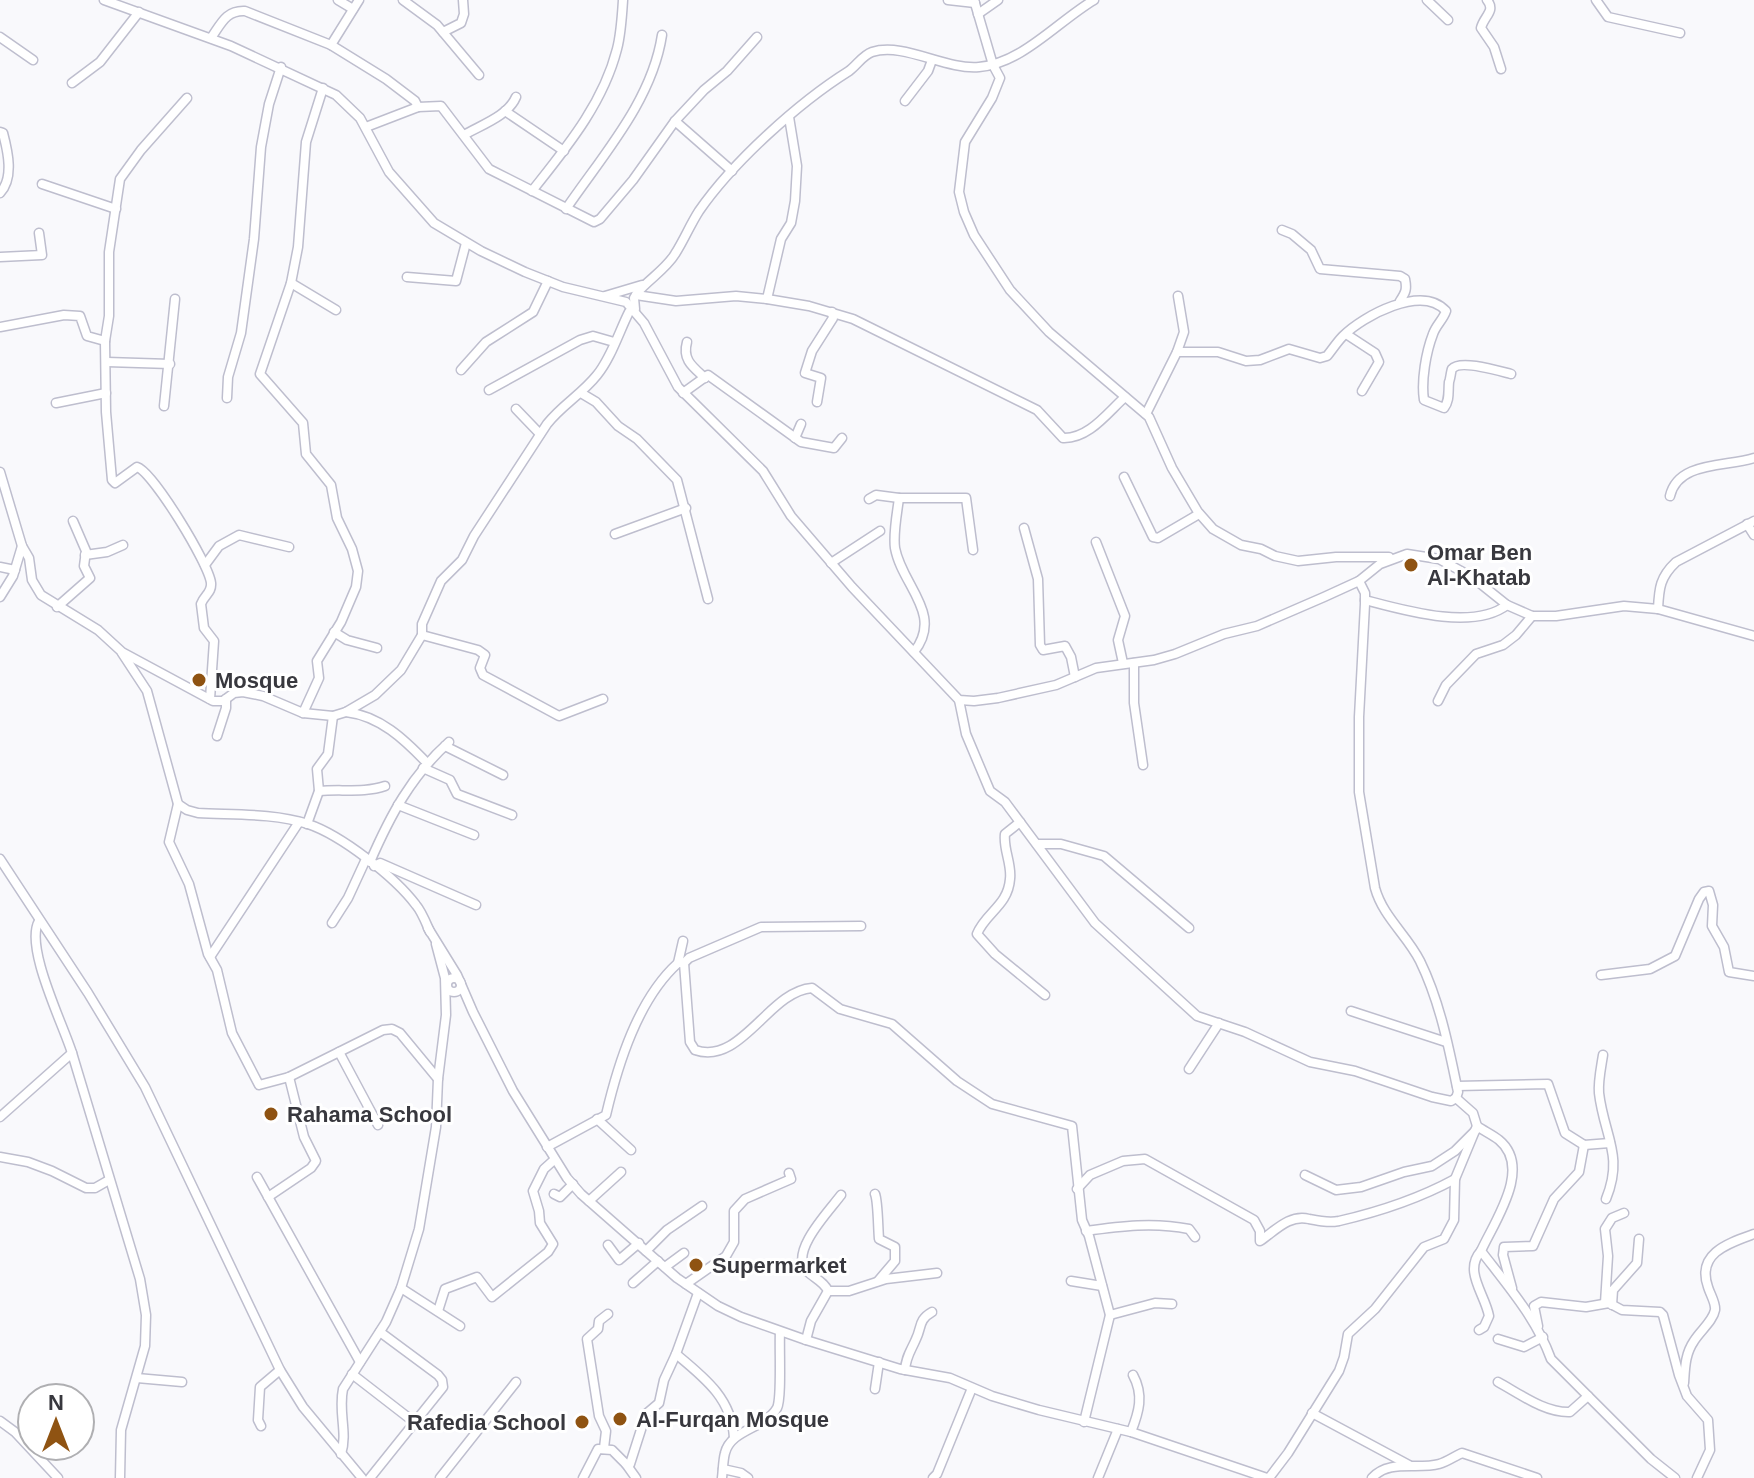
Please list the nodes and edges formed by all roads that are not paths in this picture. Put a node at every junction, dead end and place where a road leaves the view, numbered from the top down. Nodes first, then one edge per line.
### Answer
1 (104, 0) edge
2 (338, 0) edge
3 (359, 0) edge
4 (403, 0) edge
5 (463, 0) edge
6 (623, 0) edge
7 (948, 0) edge
8 (998, 0) edge
9 (1427, 0) edge
10 (1487, 0) edge
11 (1596, 0) edge
12 (1090, 1) edge
13 (974, 2) edge
14 (353, 9) junction
15 (139, 12) junction
16 (978, 14) junction
17 (1448, 20) dead end
18 (443, 32) junction
19 (1680, 33) dead end
20 (662, 35) dead end
21 (757, 37) dead end
22 (211, 38) junction
23 (1, 39) edge
24 (331, 45) junction
25 (33, 60) dead end
26 (932, 60) junction
27 (993, 65) junction
28 (281, 67) junction
29 (1501, 69) dead end
30 (479, 75) dead end
31 (72, 83) dead end
32 (323, 88) junction
33 (516, 97) dead end
34 (187, 98) dead end
35 (905, 101) dead end
36 (418, 107) junction
37 (505, 111) junction
38 (789, 117) junction
39 (675, 121) junction
40 (366, 127) junction
41 (0, 132) edge
42 (464, 135) junction
43 (564, 151) junction
44 (732, 171) junction
45 (42, 184) dead end
46 (532, 191) junction
47 (0, 193) edge
48 (116, 209) junction
49 (566, 209) junction
50 (1282, 230) dead end
51 (39, 233) dead end
52 (466, 243) junction
53 (0, 257) edge
54 (407, 277) dead end
55 (548, 281) junction
56 (291, 283) junction
57 (629, 296) junction
58 (1178, 296) dead end
59 (175, 299) dead end
60 (767, 299) junction
61 (1400, 301) junction
62 (635, 309) junction
63 (336, 310) dead end
64 (832, 312) junction
65 (0, 327) edge
66 (1346, 334) junction
67 (105, 341) junction
68 (614, 342) junction
69 (687, 342) dead end
70 (1177, 352) junction
71 (107, 362) junction
72 (170, 364) junction
73 (461, 370) dead end
74 (1511, 374) dead end
75 (705, 378) junction
76 (489, 390) dead end
77 (1362, 391) dead end
78 (106, 393) junction
79 (581, 393) junction
80 (683, 393) junction
81 (1125, 397) junction
82 (227, 398) dead end
83 (817, 402) dead end
84 (56, 403) dead end
85 (164, 406) dead end
86 (516, 409) dead end
87 (1146, 414) junction
88 (801, 424) dead end
89 (540, 434) junction
90 (795, 438) junction
91 (842, 438) dead end
92 (1754, 458) edge
93 (0, 472) edge
94 (1124, 477) dead end
95 (1670, 496) dead end
96 (899, 498) junction
97 (869, 499) dead end
98 (686, 508) junction
99 (1199, 514) junction
100 (73, 521) dead end
101 (1750, 523) edge
102 (1024, 528) dead end
103 (880, 531) dead end
104 (615, 534) dead end
105 (1754, 535) edge
106 (1096, 542) dead end
107 (123, 545) dead end
108 (22, 546) junction
109 (289, 547) dead end
110 (973, 550) dead end
111 (85, 555) junction
112 (1363, 557) junction
113 (1394, 558) junction
114 (831, 563) junction
115 (205, 565) junction
116 (0, 567) edge
117 (15, 570) junction
118 (1362, 579) junction
119 (0, 597) edge
120 (708, 599) dead end
121 (1365, 600) junction
122 (1507, 605) junction
123 (57, 607) junction
124 (1658, 609) junction
125 (1532, 616) junction
126 (334, 632) junction
127 (422, 635) junction
128 (1754, 636) edge
129 (377, 648) dead end
130 (122, 652) junction
131 (914, 652) junction
132 (1123, 663) junction
133 (1134, 663) junction
134 (1075, 677) junction
135 (210, 699) junction
136 (226, 699) junction
137 (603, 699) dead end
138 (959, 700) junction
139 (1438, 701) dead end
140 (346, 712) junction
141 (303, 713) junction
142 (333, 716) junction
143 (217, 736) dead end
144 (425, 765) junction
145 (1143, 765) dead end
146 (503, 775) dead end
147 (385, 786) dead end
148 (319, 791) junction
149 (178, 804) junction
150 (398, 805) junction
151 (512, 815) dead end
152 (1020, 822) junction
153 (303, 823) junction
154 (474, 835) dead end
155 (1037, 844) junction
156 (0, 859) edge
157 (370, 862) junction
158 (4, 873) edge
159 (476, 905) dead end
160 (39, 921) junction
161 (332, 923) dead end
162 (861, 926) dead end
163 (428, 928) junction
164 (1189, 928) dead end
165 (683, 941) dead end
166 (210, 957) junction
167 (681, 963) junction
168 (1601, 975) dead end
169 (1754, 976) edge
170 (460, 981) junction
171 (446, 984) junction
172 (454, 995) junction
173 (1045, 995) dead end
174 (466, 997) junction
175 (1351, 1011) dead end
176 (446, 1015) junction
177 (1219, 1023) junction
178 (1446, 1042) junction
179 (339, 1052) junction
180 (72, 1053) junction
181 (1603, 1055) dead end
182 (1189, 1069) dead end
183 (289, 1077) junction
184 (438, 1079) junction
185 (1457, 1086) junction
186 (1456, 1098) junction
187 (0, 1117) edge
188 (597, 1119) junction
189 (378, 1125) dead end
190 (1476, 1128) junction
191 (1610, 1143) junction
192 (1584, 1145) junction
193 (547, 1147) junction
194 (631, 1150) dead end
195 (0, 1157) edge
196 (554, 1160) junction
197 (621, 1172) dead end
198 (789, 1173) dead end
199 (1305, 1175) dead end
200 (257, 1177) dead end
201 (1455, 1179) junction
202 (109, 1180) junction
203 (573, 1184) junction
204 (1077, 1189) junction
205 (554, 1194) dead end
206 (875, 1194) dead end
207 (841, 1195) dead end
208 (268, 1197) junction
209 (1606, 1199) dead end
210 (589, 1201) junction
211 (702, 1206) dead end
212 (1624, 1213) dead end
213 (1086, 1231) junction
214 (1754, 1234) edge
215 (1195, 1237) dead end
216 (1639, 1239) dead end
217 (639, 1243) junction
218 (608, 1245) dead end
219 (646, 1251) junction
220 (1481, 1251) junction
221 (684, 1253) dead end
222 (661, 1264) junction
223 (937, 1273) dead end
224 (877, 1281) junction
225 (1071, 1281) dead end
226 (633, 1283) dead end
227 (686, 1284) junction
228 (1102, 1286) junction
229 (401, 1288) junction
230 (828, 1291) junction
231 (698, 1293) junction
232 (1514, 1294) junction
233 (1172, 1304) dead end
234 (1609, 1304) junction
235 (438, 1311) junction
236 (932, 1312) dead end
237 (608, 1314) dead end
238 (1110, 1315) junction
239 (460, 1326) dead end
240 (1479, 1330) dead end
241 (380, 1332) junction
242 (780, 1332) junction
243 (1541, 1334) junction
244 (1498, 1339) dead end
245 (806, 1340) junction
246 (676, 1354) junction
247 (360, 1362) junction
248 (879, 1362) junction
249 (280, 1370) junction
250 (905, 1370) junction
251 (352, 1374) junction
252 (1133, 1375) dead end
253 (137, 1378) junction
254 (182, 1382) dead end
255 (516, 1382) dead end
256 (1498, 1382) dead end
257 (972, 1388) junction
258 (1684, 1388) junction
259 (875, 1389) dead end
260 (1588, 1396) junction
261 (1312, 1413) junction
262 (414, 1422) junction
263 (1084, 1422) junction
264 (261, 1426) dead end
265 (1118, 1429) junction
266 (1131, 1432) junction
267 (734, 1438) junction
268 (604, 1448) junction
269 (341, 1454) junction
270 (46, 1462) edge
271 (626, 1464) junction
272 (1409, 1465) junction
273 (722, 1474) edge
274 (938, 1477) edge
275 (58, 1478) edge
276 (120, 1478) edge
277 (362, 1478) edge
278 (370, 1478) edge
279 (440, 1478) edge
280 (583, 1478) edge
281 (636, 1478) edge
282 (748, 1478) edge
283 (1098, 1478) edge
284 (1268, 1478) edge
285 (1372, 1478) edge
286 (1537, 1478) edge
287 (1674, 1478) edge
288 (1697, 1478) edge

1 - 15 street
2 - 14 street
3 - 14 street
4 - 18 street
5 - 18 street
6 - 43 street
7 - 13 street
8 - 16 street
9 - 17 street
10 - 29 street
11 - 19 street
12 - 27 street
13 - 16 street
14 - 24 street
15 - 22 street
15 - 31 street
16 - 27 street
18 - 30 street
20 - 49 street
21 - 39 street
22 - 24 street
22 - 28 street
23 - 25 street
24 - 36 street
26 - 27 street
26 - 35 street
26 - 38 street
27 - 81 street
28 - 32 street
28 - 82 street
32 - 40 street
32 - 56 street
33 - 37 street
34 - 48 street
36 - 40 street
36 - 42 street
37 - 42 street
37 - 43 street
38 - 44 street
38 - 60 street
39 - 44 street
39 - 49 street
40 - 52 street
41 - 47 street
42 - 46 street
43 - 46 street
44 - 57 street
45 - 48 street
46 - 49 street
48 - 67 street
50 - 61 street
51 - 53 street
52 - 54 street
52 - 55 street
55 - 57 street
55 - 73 street
56 - 63 street
56 - 126 street
57 - 60 street
57 - 62 street
58 - 70 street
59 - 72 street
60 - 64 street
61 - 66 street
61 - 74 street
62 - 68 street
62 - 80 street
64 - 81 street
64 - 83 street
65 - 67 street
66 - 70 street
66 - 77 street
67 - 71 street
68 - 76 street
68 - 79 street
69 - 75 street
70 - 87 street
71 - 72 street
71 - 78 street
72 - 85 street
75 - 80 street
75 - 90 street
78 - 84 street
78 - 115 street
79 - 89 street
79 - 98 street
80 - 114 street
81 - 87 street
86 - 89 street
87 - 99 street
88 - 90 street
89 - 127 street
90 - 91 street
92 - 95 street
93 - 108 street
94 - 99 street
96 - 97 street
96 - 110 street
96 - 131 street
98 - 104 street
98 - 120 street
99 - 112 street
100 - 111 street
101 - 105 street
101 - 124 street
102 - 134 street
103 - 114 street
106 - 132 street
107 - 111 street
108 - 117 street
108 - 123 street
109 - 115 street
111 - 123 street
112 - 113 street
112 - 118 street
113 - 118 street
113 - 122 street
114 - 131 street
115 - 135 street
116 - 117 street
117 - 119 street
118 - 121 street
118 - 133 street
121 - 122 street
121 - 178 street
122 - 125 street
123 - 130 street
124 - 125 street
124 - 128 street
125 - 139 street
126 - 129 street
126 - 141 street
127 - 137 street
127 - 140 street
130 - 135 street
130 - 149 street
131 - 138 street
132 - 133 street
132 - 134 street
133 - 145 street
134 - 138 street
135 - 136 street
136 - 141 street
136 - 143 street
138 - 152 street
140 - 142 street
140 - 144 street
141 - 142 street
142 - 148 street
144 - 146 street
144 - 150 street
144 - 151 street
147 - 148 street
148 - 153 street
149 - 153 street
149 - 166 street
150 - 154 street
150 - 157 street
152 - 155 street
152 - 173 street
153 - 157 street
153 - 166 street
155 - 164 street
155 - 177 street
156 - 158 street
157 - 159 street
157 - 161 street
157 - 163 street
158 - 160 street
160 - 180 street
160 - 249 street
162 - 167 street
163 - 170 street
163 - 171 street
165 - 167 street
166 - 183 street
167 - 188 street
167 - 204 street
168 - 169 street
170 - 171 street
170 - 172 street
170 - 174 street
171 - 172 street
171 - 176 street
172 - 174 street
172 - 176 street
174 - 193 street
175 - 178 street
176 - 184 street
177 - 182 street
177 - 186 street
178 - 185 street
179 - 183 street
179 - 184 street
179 - 189 street
180 - 187 street
180 - 202 street
181 - 191 street
183 - 208 street
184 - 229 street
185 - 186 street
185 - 192 street
186 - 190 street
188 - 193 street
188 - 194 street
190 - 199 street
190 - 201 street
190 - 220 street
191 - 192 street
191 - 209 street
192 - 232 street
193 - 196 street
195 - 202 street
196 - 203 street
196 - 235 street
197 - 210 street
198 - 227 street
200 - 208 street
201 - 204 street
201 - 261 street
202 - 253 street
203 - 205 street
203 - 210 street
204 - 213 street
206 - 224 street
207 - 230 street
208 - 247 street
210 - 217 street
211 - 219 street
212 - 234 street
213 - 215 street
213 - 228 street
214 - 258 street
216 - 234 street
217 - 218 street
217 - 219 street
219 - 222 street
220 - 232 street
220 - 240 street
221 - 222 street
222 - 226 street
222 - 227 street
223 - 224 street
224 - 230 street
225 - 228 street
227 - 231 street
228 - 238 street
229 - 235 street
229 - 241 street
230 - 245 street
231 - 242 street
231 - 246 street
232 - 243 street
233 - 238 street
234 - 243 street
234 - 258 street
235 - 239 street
236 - 250 street
237 - 268 street
238 - 263 street
241 - 247 street
241 - 262 street
242 - 245 street
242 - 267 street
243 - 244 street
243 - 260 street
245 - 248 street
246 - 267 street
246 - 271 street
247 - 251 street
248 - 250 street
248 - 259 street
249 - 264 street
249 - 269 street
250 - 257 street
251 - 262 street
251 - 269 street
252 - 266 street
253 - 254 street
253 - 276 street
255 - 279 street
256 - 260 street
257 - 263 street
257 - 274 street
258 - 288 street
260 - 287 street
261 - 272 street
261 - 284 street
262 - 278 street
263 - 265 street
265 - 266 street
265 - 283 street
266 - 284 street
267 - 273 street
268 - 271 street
268 - 280 street
269 - 277 street
270 - 275 street
271 - 281 street
272 - 285 street
272 - 286 street
273 - 282 street

